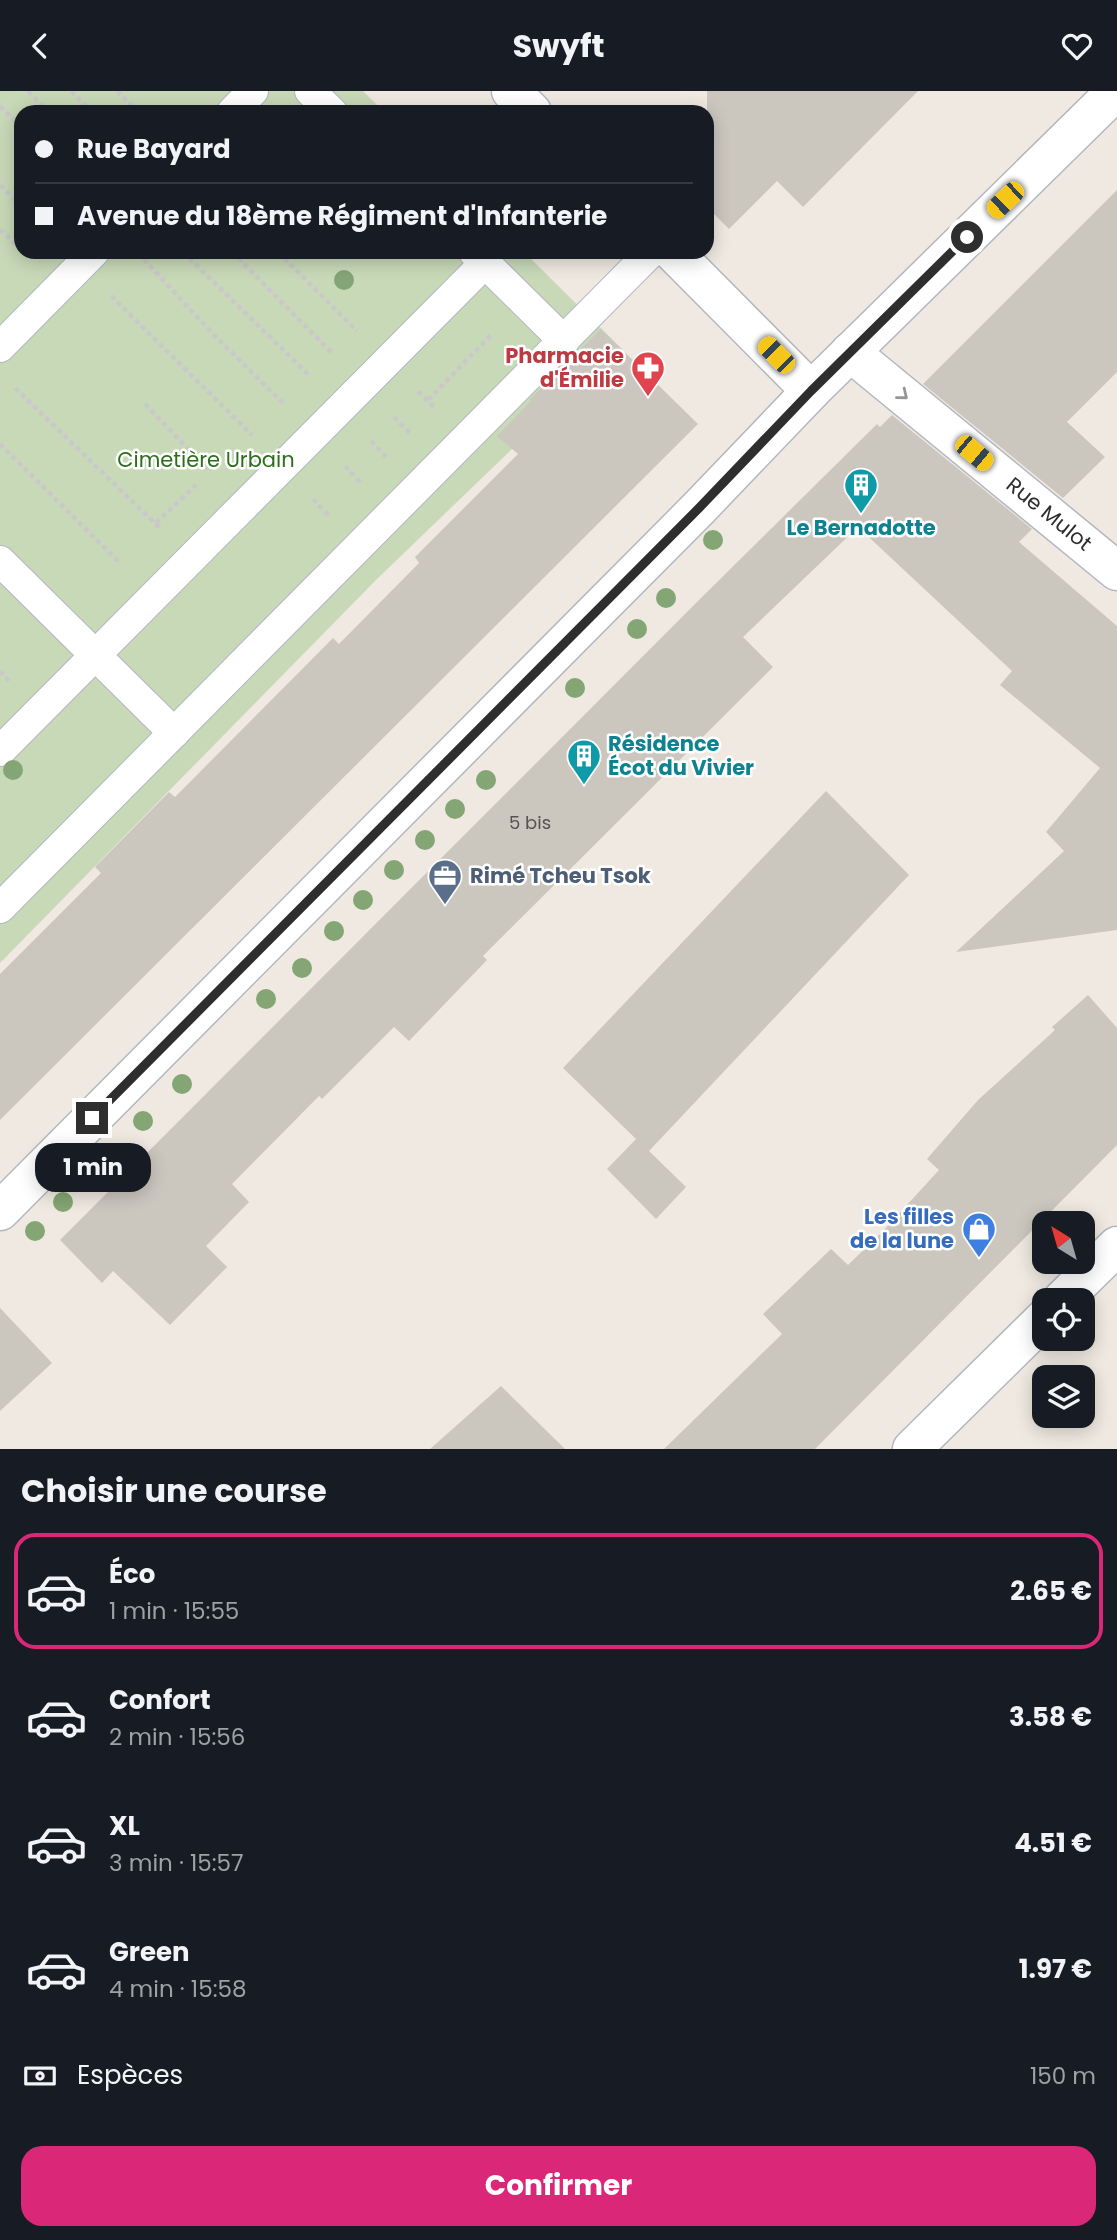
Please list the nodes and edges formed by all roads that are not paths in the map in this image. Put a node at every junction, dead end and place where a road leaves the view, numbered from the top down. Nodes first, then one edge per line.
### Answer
1 (253, 91) edge
2 (310, 91) edge
3 (511, 91) edge
4 (1116, 91) edge
5 (239, 105) edge
6 (325, 105) edge
7 (525, 105) edge
8 (87, 259) edge
9 (477, 259) edge
10 (481, 259) edge
11 (645, 259) edge
12 (680, 259) edge
13 (564, 341) junction
14 (0, 347) edge
15 (850, 352) junction
16 (811, 391) junction
17 (0, 561) edge
18 (1117, 571) edge
19 (95, 655) junction
20 (174, 733) junction
21 (0, 751) edge
22 (0, 908) edge
23 (0, 1211) edge
24 (1117, 1246) edge
25 (1074, 1288) edge
26 (1032, 1331) edge
27 (912, 1449) edge

1 - 5 lane
2 - 6 lane
3 - 7 street
4 - 15 street
8 - 14 lane
9 - 19 lane
10 - 13 lane
11 - 13 lane
12 - 16 street
13 - 20 lane
15 - 16 street
15 -> 18 street, Rue Mulot
16 - 23 street
17 - 19 lane
19 - 20 lane
19 - 21 lane
20 - 22 lane
24 - 25 street
26 - 27 street

